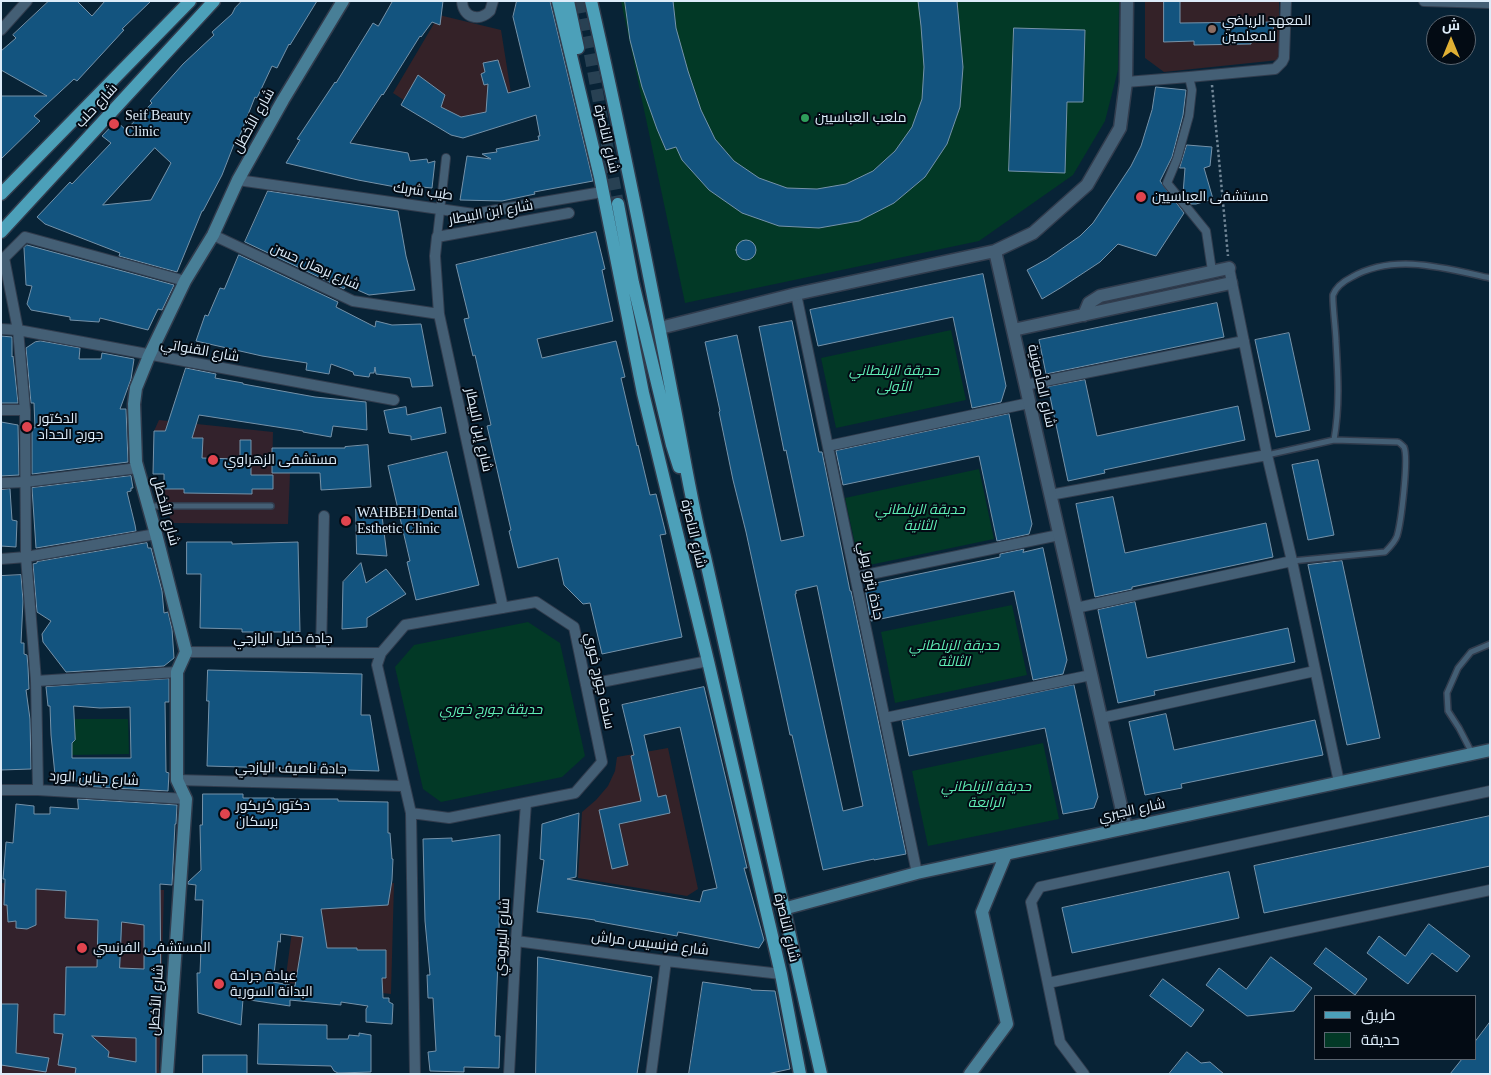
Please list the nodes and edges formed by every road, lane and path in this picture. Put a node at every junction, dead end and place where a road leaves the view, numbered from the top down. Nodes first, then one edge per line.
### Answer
1 (27, 1) edge
2 (190, 1) edge
3 (214, 1) edge
4 (343, 1) edge
5 (462, 1) edge
6 (493, 1) edge
7 (558, 1) edge
8 (568, 1) edge
9 (591, 1) edge
10 (1126, 1) edge
11 (1286, 1) edge
12 (1424, 1) edge
13 (1468, 2) edge
14 (1490, 3) edge
15 (1, 30) edge
16 (1211, 75) junction
17 (1189, 77) junction
18 (1126, 82) junction
19 (446, 158) dead end
20 (600, 176) junction
21 (238, 180) junction
22 (602, 192) junction
23 (1, 194) edge
24 (618, 204) tunnel mouth
25 (440, 209) junction
26 (569, 213) dead end
27 (1, 232) edge
28 (213, 235) junction
29 (437, 237) junction
30 (994, 251) junction
31 (435, 256) joint
32 (1229, 268) junction
33 (1212, 271) junction
34 (1490, 278) edge
35 (185, 281) junction
36 (1231, 283) junction
37 (796, 294) junction
38 (439, 314) junction
39 (1084, 315) junction
40 (660, 328) dead end
41 (1, 329) edge
42 (18, 330) junction
43 (1013, 330) junction
44 (1244, 342) junction
45 (149, 356) junction
46 (1025, 386) junction
47 (394, 400) dead end
48 (1029, 403) junction
49 (1, 410) edge
50 (26, 410) junction
51 (1334, 440) junction
52 (828, 446) junction
53 (1267, 455) junction
54 (138, 468) junction
55 (25, 482) junction
56 (1, 483) edge
57 (1050, 495) junction
58 (148, 506) junction
59 (272, 506) dead end
60 (324, 516) dead end
61 (694, 517) junction
62 (156, 534) junction
63 (1059, 535) junction
64 (26, 557) junction
65 (1, 559) edge
66 (1292, 561) junction
67 (856, 578) junction
68 (503, 608) junction
69 (1076, 608) junction
70 (1490, 644) edge
71 (186, 652) junction
72 (321, 652) junction
73 (381, 653) junction
74 (708, 661) junction
75 (1315, 671) junction
76 (177, 672) junction
77 (1091, 675) junction
78 (36, 681) junction
79 (586, 685) junction
80 (885, 718) junction
81 (1101, 718) junction
82 (1490, 750) edge
83 (1472, 754) junction
84 (177, 780) junction
85 (1339, 782) junction
86 (404, 786) junction
87 (1, 790) edge
88 (38, 790) junction
89 (1490, 791) edge
90 (186, 798) junction
91 (526, 803) junction
92 (410, 813) junction
93 (1126, 828) junction
94 (1006, 854) junction
95 (917, 873) junction
96 (1490, 890) edge
97 (783, 909) junction
98 (516, 941) junction
99 (666, 961) junction
100 (781, 974) junction
101 (1048, 983) junction
102 (167, 1074) edge
103 (415, 1074) edge
104 (509, 1074) edge
105 (651, 1074) edge
106 (800, 1074) edge
107 (821, 1074) edge
108 (970, 1074) edge
109 (1084, 1074) edge

1 - 15 street
2 - 23 main road, شارع حلب
3 - 27 main road, شارع حلب
4 - 21 main road, شارع الأخطل
5 - 6 street
7 - 20 main road, شارع الناصرة
8 - 20 main road
9 - 61 main road, شارع الناصرة
10 - 18 street
11 - 16 street
12 - 13 street
13 - 14 street
16 - 17 street
16 - 32 path
17 - 18 street
17 - 33 street
18 - 30 street
19 - 25 street
20 - 22 main road, شارع الناصرة
21 - 25 street, طيب شربك
21 - 28 main road, شارع الأخطل
22 - 25 street, طيب شربك
22 - 74 main road, شارع الناصرة
24 - 61 main road
25 - 29 street
26 - 29 street, شارع ابن البيطار
28 - 35 main road, شارع الأخطل
28 - 38 street, شارع برهان حسن
29 - 31 street, شارع ابن البيطار
30 - 37 street
30 - 43 street, شارع المأمونية
31 - 38 street, شارع إبن البيطار
32 - 33 street
32 - 36 street
33 - 39 street
34 - 51 lane
35 - 42 street
35 - 45 main road, شارع الأخطل
36 - 39 street
36 - 44 street
37 - 40 street
37 - 52 street, جادة بترو بولي
38 - 68 street, شارع إبن البيطار
39 - 43 street
41 - 42 street, شارع القنواتي
42 - 45 street, شارع القنواتي
42 - 50 street
43 - 46 street, شارع المأمونية
44 - 46 street
44 - 53 street
45 - 47 street, شارع القنواتي
45 - 54 main road, شارع الأخطل
46 - 48 street, شارع المأمونية
48 - 52 street
48 - 57 street, شارع المأمونية
49 - 50 street
50 - 55 street
51 - 53 lane
51 - 66 lane
52 - 67 street, جادة بترو بولي
53 - 57 street
53 - 66 street
54 - 55 street
54 - 58 main road, شارع الأخطل
55 - 56 street
55 - 64 street
57 - 63 street, شارع المأمونية
58 - 59 lane
58 - 62 main road, شارع الأخطل
60 - 72 street
61 - 97 main road, شارع الناصرة
62 - 64 street
62 - 71 main road, شارع الأخطل
63 - 67 street
63 - 69 street, شارع المأمونية
64 - 65 street
64 - 78 street
66 - 69 street
66 - 75 street
67 - 80 street, جادة بترو بولي
68 - 73 street, ساحة جورج خوري
68 - 79 street, ساحة جورج خوري
69 - 77 street, شارع المأمونية
70 - 83 lane
71 - 72 street, جادة خليل اليازجي
71 - 76 main road
72 - 73 street, جادة خليل اليازجي
73 - 86 street
74 - 79 street
74 - 100 main road, شارع الناصرة
75 - 81 street
75 - 85 street
76 - 78 street
76 - 84 main road
77 - 80 street
77 - 81 street, شارع المأمونية
78 - 88 street
79 - 91 street, ساحة جورج خوري
80 - 95 street, جادة بترو بولي
81 - 93 street, شارع المأمونية
82 - 83 main road, شارع الجبري
83 - 85 main road, شارع الجبري
84 - 86 street, جادة ناصيف اليازجي
84 - 90 main road
85 - 93 main road, شارع الجبري
86 - 92 street
87 - 88 street, شارع جناين الورد
88 - 90 street, شارع جناين الورد
89 - 101 street
90 - 102 main road, شارع الأخطل
91 - 92 street, ساحة جورج خوري
91 - 98 street, شارع البيرودي
92 - 103 street
93 - 94 main road, شارع الجبري
94 - 95 main road, شارع الجبري
94 - 108 main road
95 - 97 main road, شارع الجبري
96 - 101 street
97 - 107 main road, شارع الناصرة
98 - 99 street, شارع فرنسيس مراش
98 - 104 street, شارع البيرودي
99 - 100 street, شارع فرنسيس مراش
99 - 105 street
100 - 106 main road, شارع الناصرة
101 - 109 street

